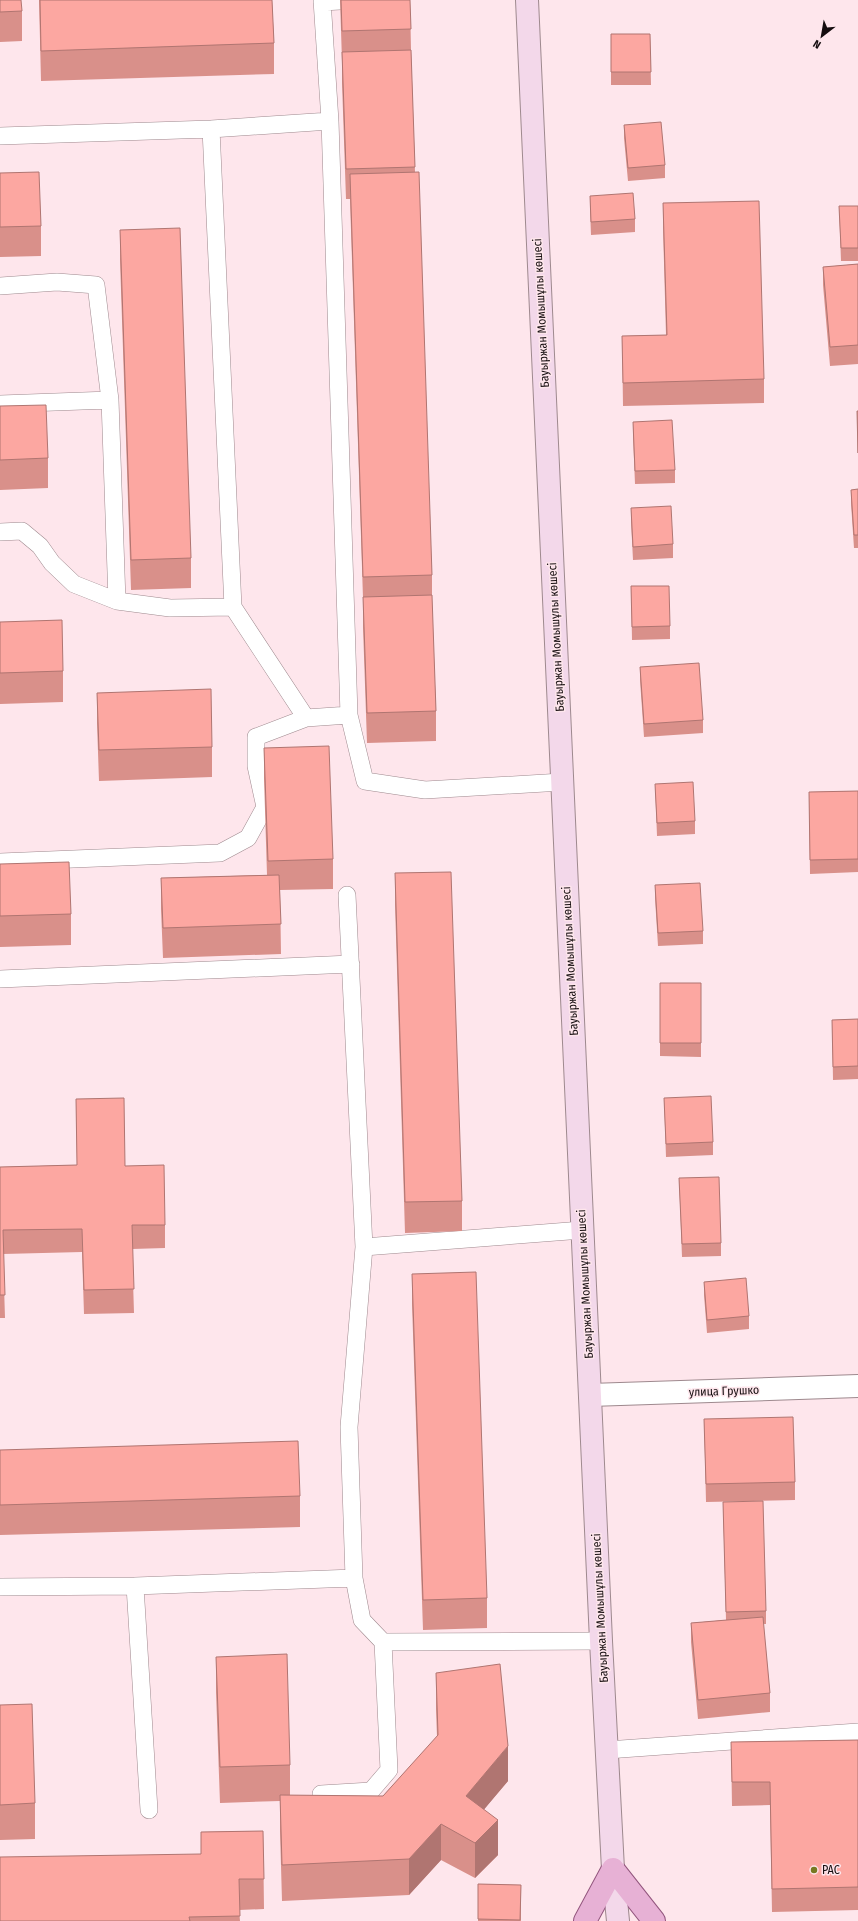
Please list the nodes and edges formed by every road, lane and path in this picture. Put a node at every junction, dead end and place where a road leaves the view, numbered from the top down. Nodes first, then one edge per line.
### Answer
1 (358, 0) edge
2 (527, 0) edge
3 (322, 1) edge
4 (330, 121) junction
5 (211, 129) junction
6 (0, 136) edge
7 (0, 286) edge
8 (110, 400) junction
9 (0, 404) edge
10 (0, 532) edge
11 (117, 601) junction
12 (233, 607) junction
13 (349, 715) junction
14 (306, 718) junction
15 (562, 782) junction
16 (0, 862) edge
17 (347, 896) dead end
18 (351, 964) junction
19 (0, 979) edge
20 (582, 1230) junction
21 (364, 1247) junction
22 (858, 1386) edge
23 (590, 1395) junction
24 (354, 1578) junction
25 (136, 1586) junction
26 (0, 1587) edge
27 (601, 1641) junction
28 (384, 1642) junction
29 (858, 1732) edge
30 (606, 1750) junction
31 (321, 1794) edge
32 (149, 1810) dead end
33 (613, 1870) junction
34 (585, 1921) edge
35 (618, 1921) edge
36 (654, 1921) edge

1 - 3 lane
2 - 15 street, Бауыржан Момышұлы көшесі
3 - 4 lane
4 - 5 lane
4 - 13 lane
5 - 6 lane
5 - 12 lane
7 - 8 lane
8 - 9 lane
8 - 11 lane
10 - 11 lane
11 - 12 lane
12 - 14 lane
13 - 14 lane
13 - 15 lane
14 - 16 lane
15 - 20 street, Бауыржан Момышұлы көшесі
17 - 18 lane
18 - 19 lane
18 - 21 lane
20 - 21 lane
20 - 23 street, Бауыржан Момышұлы көшесі
21 - 24 lane
22 - 23 street, улица Грушко
23 - 27 street, Бауыржан Момышұлы көшесі
24 - 25 lane
24 - 28 lane
25 - 26 lane
25 - 32 lane
27 - 28 lane
27 - 30 street, Бауыржан Момышұлы көшесі
28 - 31 lane
29 - 30 lane
30 - 33 street, Бауыржан Момышұлы көшесі
33 - 34 main road
33 - 35 street, Бауыржан Момышұлы көшесі
33 - 36 main road

